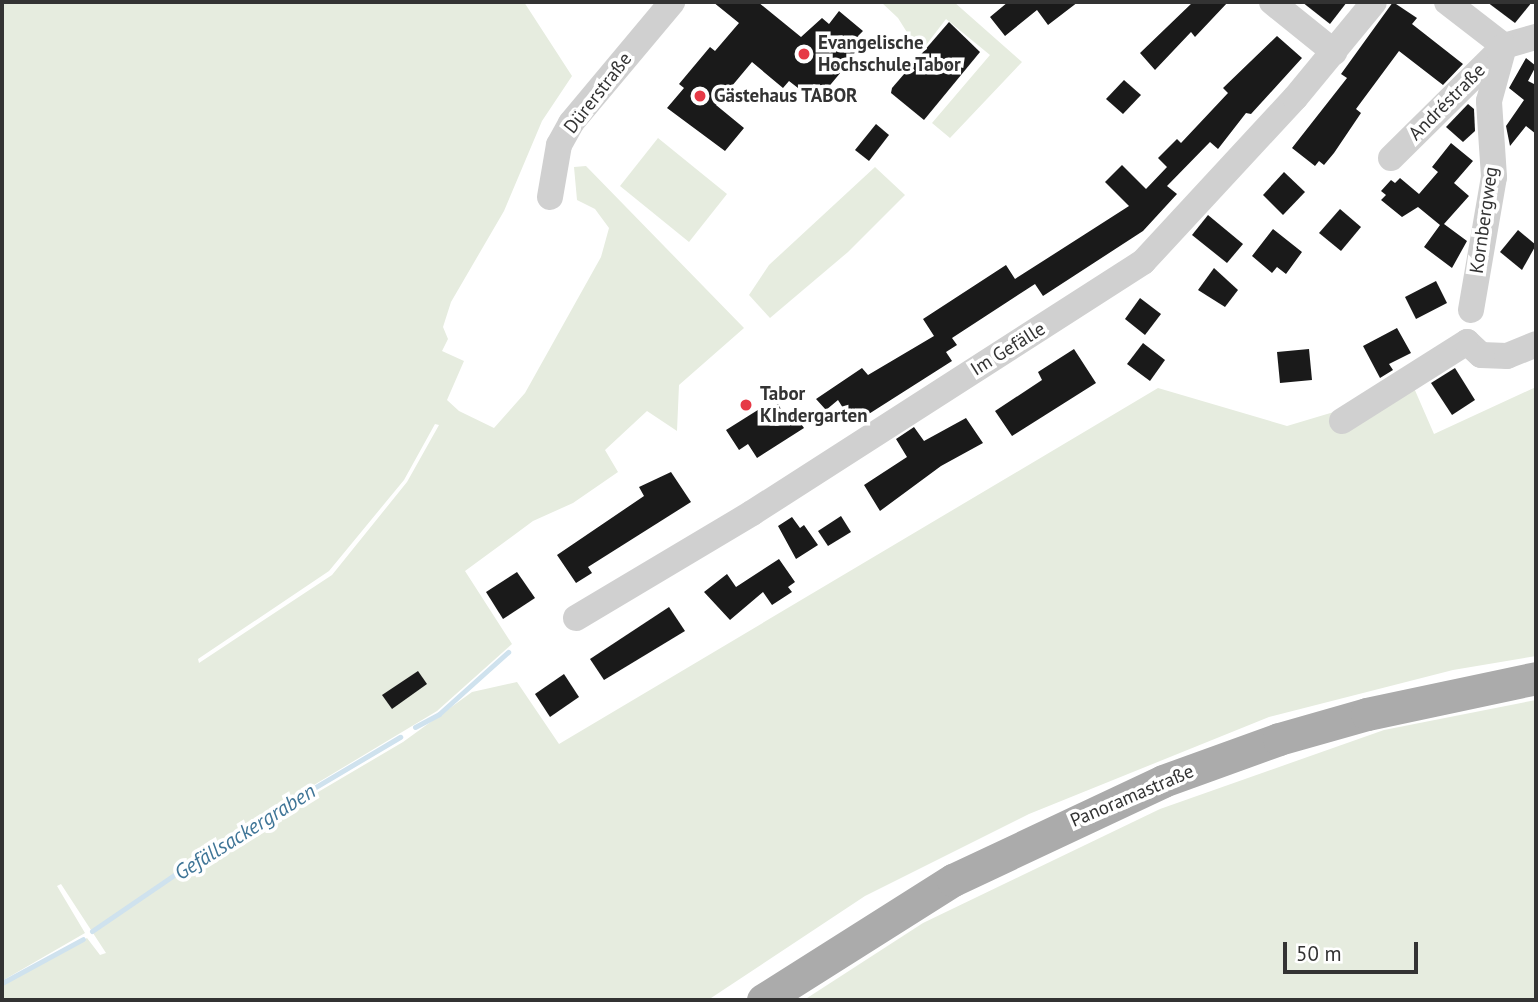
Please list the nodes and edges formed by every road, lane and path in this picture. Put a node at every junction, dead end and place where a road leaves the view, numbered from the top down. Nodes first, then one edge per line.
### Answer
1 (672, 2) edge
2 (1272, 2) edge
3 (1374, 2) edge
4 (1447, 2) edge
5 (1536, 37) edge
6 (1504, 46) junction
7 (1334, 52) junction
8 (1391, 158) dead end
9 (550, 197) dead end
10 (1471, 310) dead end
11 (1536, 344) edge
12 (1342, 421) dead end
13 (576, 618) dead end
14 (1536, 678) edge
15 (763, 1000) edge

1 - 9 street, Dürerstraße
2 - 7 street
3 - 7 street, Im Gefälle
4 - 6 street, Andréstraße
5 - 6 street, Andréstraße
6 - 8 street, Andréstraße
6 - 10 street, Kornbergweg
7 - 13 street, Im Gefälle
11 - 12 street
14 - 15 main road, Panoramastraße

